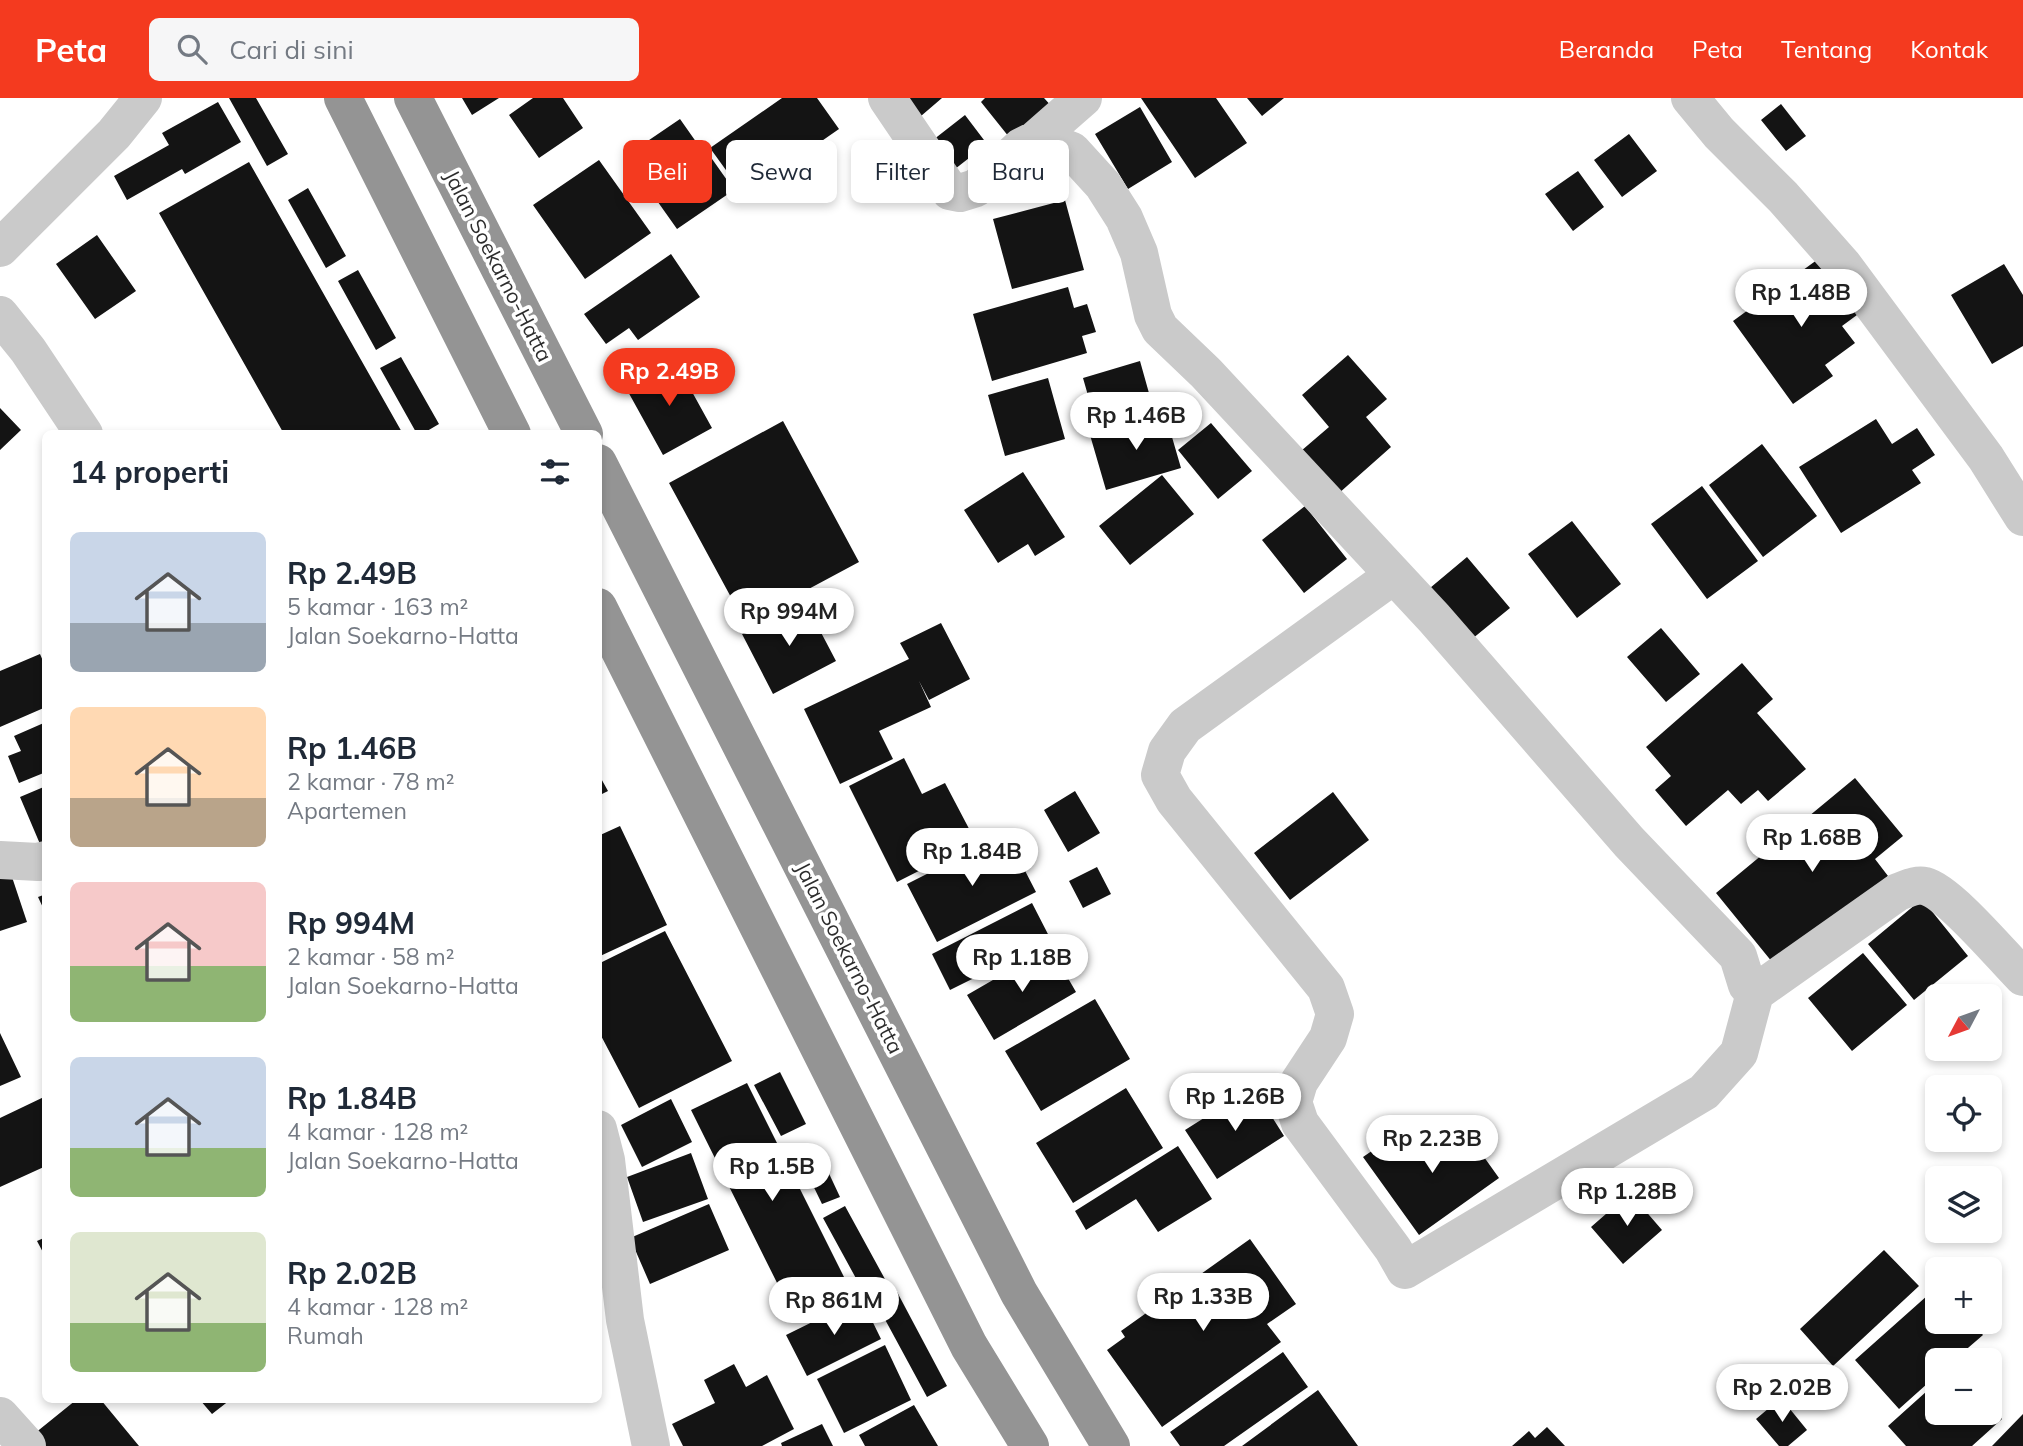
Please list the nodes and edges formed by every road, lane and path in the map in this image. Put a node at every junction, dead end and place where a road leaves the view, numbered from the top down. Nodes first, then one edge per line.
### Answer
1 (143, 98) edge
2 (343, 98) edge
3 (413, 98) edge
4 (887, 98) edge
5 (1083, 98) edge
6 (1690, 98) edge
7 (1035, 140) edge
8 (1069, 150) edge
9 (968, 190) edge
10 (0, 248) edge
11 (0, 315) edge
12 (81, 430) edge
13 (510, 430) edge
14 (582, 430) edge
15 (602, 471) edge
16 (2023, 517) edge
17 (1394, 575) junction
18 (602, 615) edge
19 (0, 860) edge
20 (42, 861) edge
21 (2023, 977) edge
22 (1755, 993) junction
23 (602, 1144) edge
24 (0, 1416) edge
25 (27, 1446) edge
26 (651, 1446) edge
27 (1030, 1446) edge
28 (1111, 1446) edge

1 - 10 street
2 - 13 highway
3 - 14 highway, Jalan Soekarno-Hatta
4 - 9 street
5 - 7 street
6 - 16 street
8 - 17 street
11 - 12 street
15 - 28 highway, Jalan Soekarno-Hatta
17 - 22 street
17 - 22 street
18 - 27 highway
19 - 20 street
21 - 22 street
23 - 26 street
24 - 25 street

